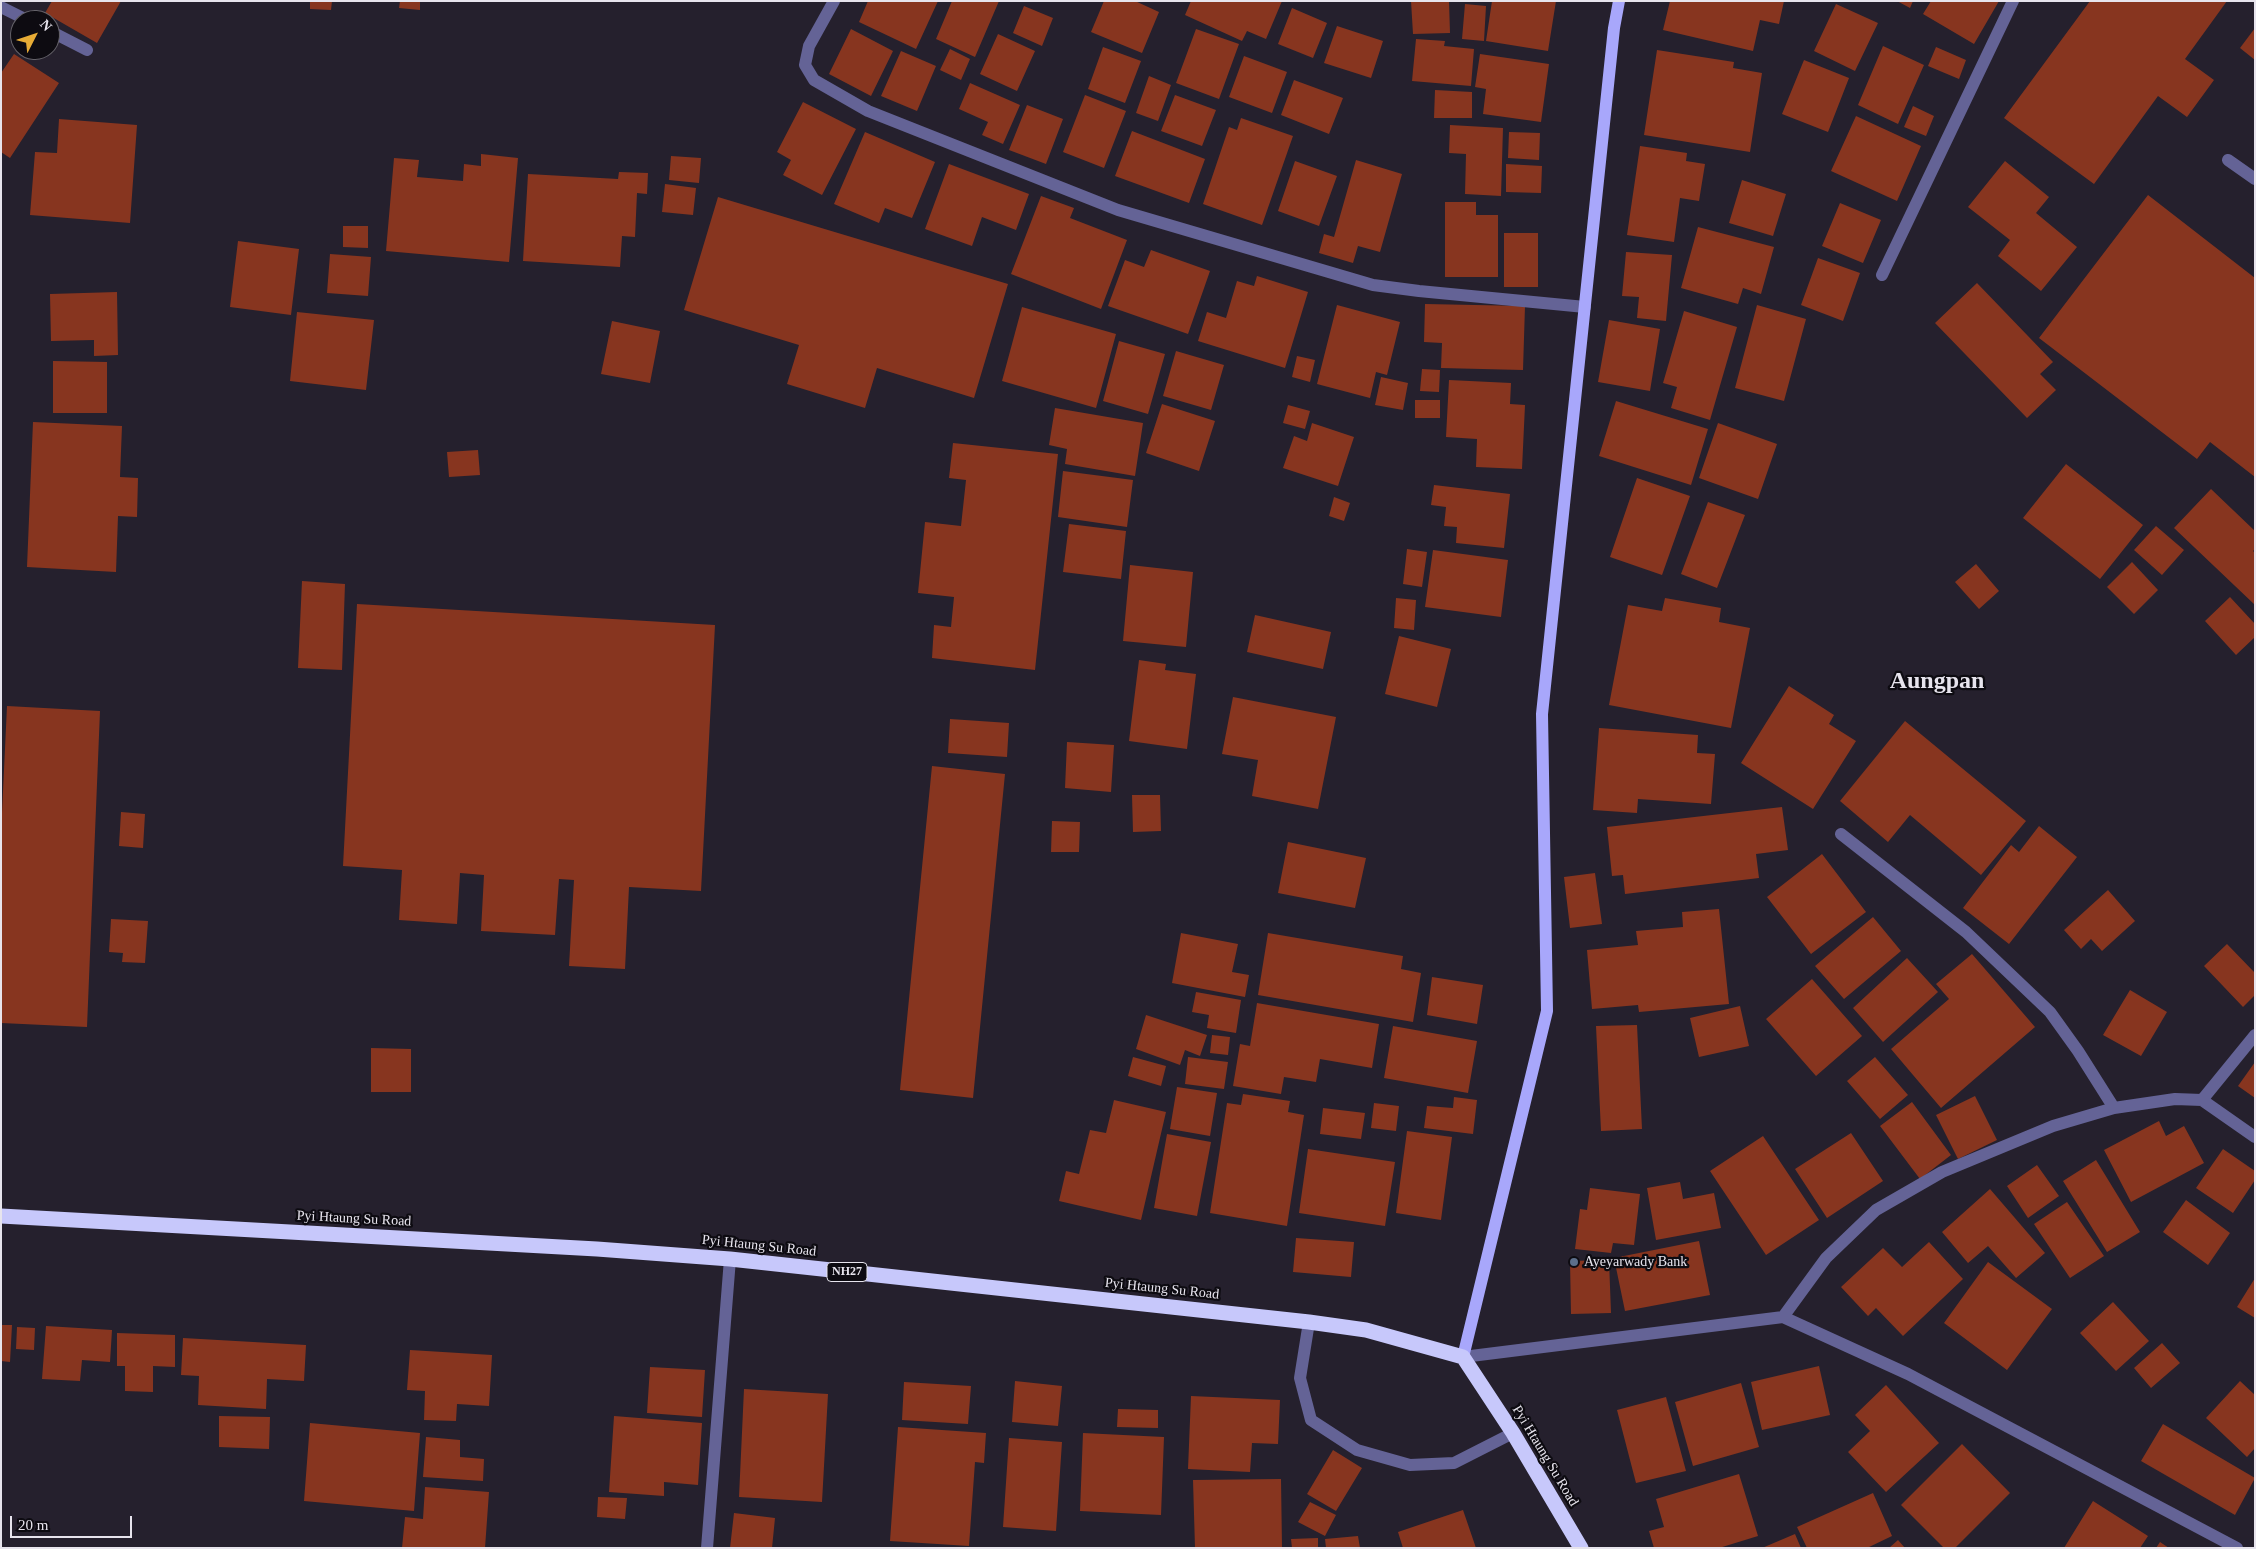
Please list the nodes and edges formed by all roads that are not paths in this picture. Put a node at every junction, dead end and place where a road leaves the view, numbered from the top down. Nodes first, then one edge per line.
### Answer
1 (834, 1) edge
2 (1619, 1) edge
3 (2014, 1) edge
4 (60, 36) edge
5 (87, 50) dead end
6 (2228, 160) dead end
7 (2255, 179) edge
8 (1882, 274) dead end
9 (1585, 307) junction
10 (1841, 834) dead end
11 (2255, 1035) edge
12 (2202, 1100) junction
13 (2114, 1108) junction
14 (2255, 1138) edge
15 (1, 1216) edge
16 (730, 1259) junction
17 (1783, 1317) junction
18 (1309, 1322) junction
19 (1464, 1357) junction
20 (1513, 1433) junction
21 (707, 1548) edge
22 (1581, 1548) edge
23 (2237, 1548) edge

1 - 9 street
2 - 9 main road
3 - 8 street
4 - 5 street
6 - 7 street
9 - 19 main road
10 - 13 street
11 - 12 street
12 - 13 street
12 - 14 street
13 - 17 street
15 - 16 highway, Pyi Htaung Su Road / NH27
16 - 18 highway, Pyi Htaung Su Road / NH27
16 - 21 street
17 - 19 street
17 - 23 street
18 - 19 highway, Pyi Htaung Su Road / NH27
18 - 20 street
19 - 20 highway, Pyi Htaung Su Road
20 - 22 highway, Pyi Htaung Su Road

